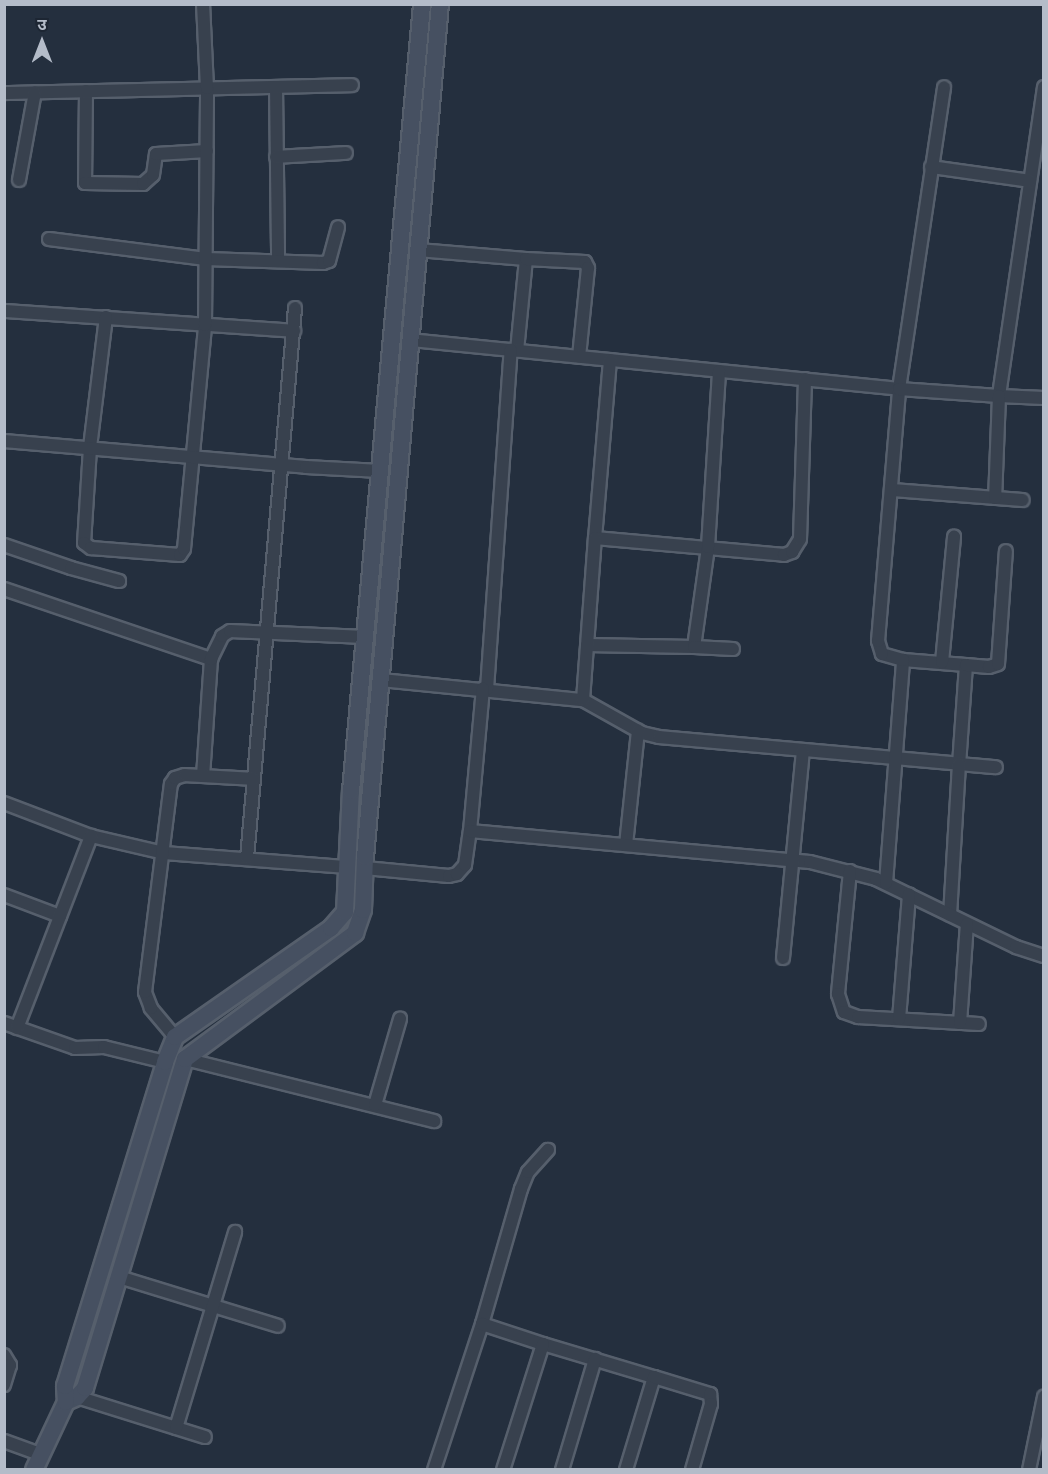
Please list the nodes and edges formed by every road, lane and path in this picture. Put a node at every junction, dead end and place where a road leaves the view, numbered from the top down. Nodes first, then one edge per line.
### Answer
1 (203, 4) edge
2 (422, 4) edge
3 (440, 4) edge
4 (352, 85) dead end
5 (276, 87) junction
6 (944, 87) dead end
7 (1044, 87) edge
8 (207, 88) junction
9 (86, 91) junction
10 (35, 92) junction
11 (4, 93) edge
12 (207, 151) junction
13 (346, 153) dead end
14 (276, 157) junction
15 (1038, 165) edge
16 (931, 167) junction
17 (19, 180) dead end
18 (1030, 181) junction
19 (338, 227) dead end
20 (49, 239) dead end
21 (418, 250) junction
22 (526, 258) junction
23 (206, 259) junction
24 (278, 260) junction
25 (295, 308) dead end
26 (4, 311) edge
27 (106, 317) junction
28 (205, 325) junction
29 (294, 331) junction
30 (410, 340) junction
31 (514, 350) junction
32 (579, 357) junction
33 (610, 360) junction
34 (718, 371) junction
35 (805, 379) junction
36 (899, 389) junction
37 (999, 396) junction
38 (1044, 398) edge
39 (4, 441) edge
40 (90, 448) junction
41 (192, 457) junction
42 (282, 465) junction
43 (380, 471) junction
44 (892, 490) junction
45 (995, 498) junction
46 (1023, 500) dead end
47 (954, 537) dead end
48 (595, 538) junction
49 (4, 545) edge
50 (708, 547) junction
51 (1006, 551) dead end
52 (119, 580) dead end
53 (4, 589) edge
54 (267, 631) junction
55 (365, 637) junction
56 (587, 645) junction
57 (694, 646) junction
58 (733, 649) dead end
59 (211, 659) junction
60 (903, 660) junction
61 (942, 662) junction
62 (966, 665) junction
63 (381, 680) junction
64 (485, 689) junction
65 (583, 700) junction
66 (638, 731) junction
67 (803, 751) junction
68 (894, 759) junction
69 (959, 764) junction
70 (996, 767) dead end
71 (203, 776) junction
72 (254, 779) junction
73 (4, 802) edge
74 (470, 831) junction
75 (91, 836) junction
76 (626, 845) junction
77 (164, 853) junction
78 (247, 858) junction
79 (793, 860) junction
80 (347, 867) junction
81 (364, 868) junction
82 (850, 871) junction
83 (886, 883) junction
84 (909, 894) junction
85 (4, 895) edge
86 (60, 915) junction
87 (950, 915) junction
88 (967, 924) junction
89 (1044, 956) edge
90 (783, 958) dead end
91 (400, 1019) dead end
92 (899, 1019) junction
93 (4, 1023) edge
94 (960, 1023) junction
95 (979, 1024) dead end
96 (17, 1028) junction
97 (175, 1037) junction
98 (185, 1059) junction
99 (165, 1062) junction
100 (375, 1105) junction
101 (434, 1121) dead end
102 (548, 1150) dead end
103 (235, 1232) dead end
104 (119, 1277) junction
105 (213, 1306) junction
106 (482, 1324) junction
107 (278, 1326) dead end
108 (543, 1344) junction
109 (4, 1355) edge
110 (595, 1359) junction
111 (654, 1377) junction
112 (4, 1385) edge
113 (1044, 1397) edge
114 (72, 1399) junction
115 (176, 1428) junction
116 (205, 1437) dead end
117 (4, 1442) edge
118 (40, 1454) junction
119 (34, 1470) edge
120 (434, 1470) edge
121 (503, 1470) edge
122 (562, 1470) edge
123 (626, 1470) edge
124 (692, 1470) edge
125 (1029, 1470) edge

1 - 8 street
2 - 43 street
3 - 21 street
4 - 5 street
5 - 8 street
5 - 14 street
6 - 16 street
7 - 15 street
8 - 9 street
8 - 12 street
9 - 10 street
9 - 12 street
10 - 11 street
10 - 17 street
12 - 23 street
13 - 14 street
14 - 24 street
15 - 18 street
16 - 18 street
16 - 36 street
18 - 37 street
19 - 24 street
20 - 23 street
21 - 22 street
21 - 30 street
22 - 31 street
22 - 32 street
23 - 24 street
23 - 28 street
25 - 29 street
26 - 27 street
27 - 28 street
27 - 40 street
28 - 29 street
28 - 41 street
29 - 42 street
30 - 31 street
30 - 63 street
31 - 32 street
31 - 64 street
32 - 33 street
33 - 34 street
33 - 48 street
34 - 35 street
34 - 50 street
35 - 36 street
35 - 50 street
36 - 37 street
36 - 44 street
37 - 38 street
37 - 45 street
39 - 40 street
40 - 41 street
40 - 41 street
41 - 42 street
42 - 43 street
42 - 54 street
43 - 55 street
44 - 45 street
44 - 60 street
45 - 46 street
47 - 61 street
48 - 50 street
48 - 56 street
49 - 52 street
50 - 57 street
51 - 62 street
53 - 59 street
54 - 55 street
54 - 59 street
54 - 72 street
55 - 80 street
56 - 57 street
56 - 65 street
57 - 58 street
59 - 71 street
60 - 61 street
60 - 68 street
61 - 62 street
62 - 69 street
63 - 64 street
63 - 81 street
64 - 65 street
64 - 74 street
65 - 66 street
66 - 67 street
66 - 76 street
67 - 68 street
67 - 79 street
68 - 69 street
68 - 83 street
69 - 70 street
69 - 87 street
71 - 72 street
71 - 77 street
72 - 78 street
73 - 75 street
74 - 76 street
74 - 81 street
75 - 77 street
75 - 86 street
76 - 79 street
77 - 78 street
77 - 97 street
78 - 80 street
79 - 82 street
79 - 90 street
80 - 81 street
80 - 97 street
81 - 98 street
82 - 83 street
82 - 92 street
83 - 84 street
84 - 87 street
84 - 92 street
85 - 86 street
86 - 96 street
87 - 88 street
88 - 89 street
88 - 94 street
91 - 100 street
92 - 94 street
93 - 96 street
94 - 95 street
96 - 99 street
97 - 99 street
98 - 100 street
98 - 104 street
99 - 114 street
100 - 101 street
102 - 106 street
103 - 105 street
104 - 105 street
104 - 114 street
105 - 107 street
105 - 115 street
106 - 108 street
106 - 120 street
108 - 110 street
108 - 121 street
109 - 112 street
110 - 111 street
110 - 122 street
111 - 123 street
111 - 124 street
113 - 125 street
114 - 115 street
114 - 118 street
115 - 116 street
117 - 118 street
118 - 119 street

